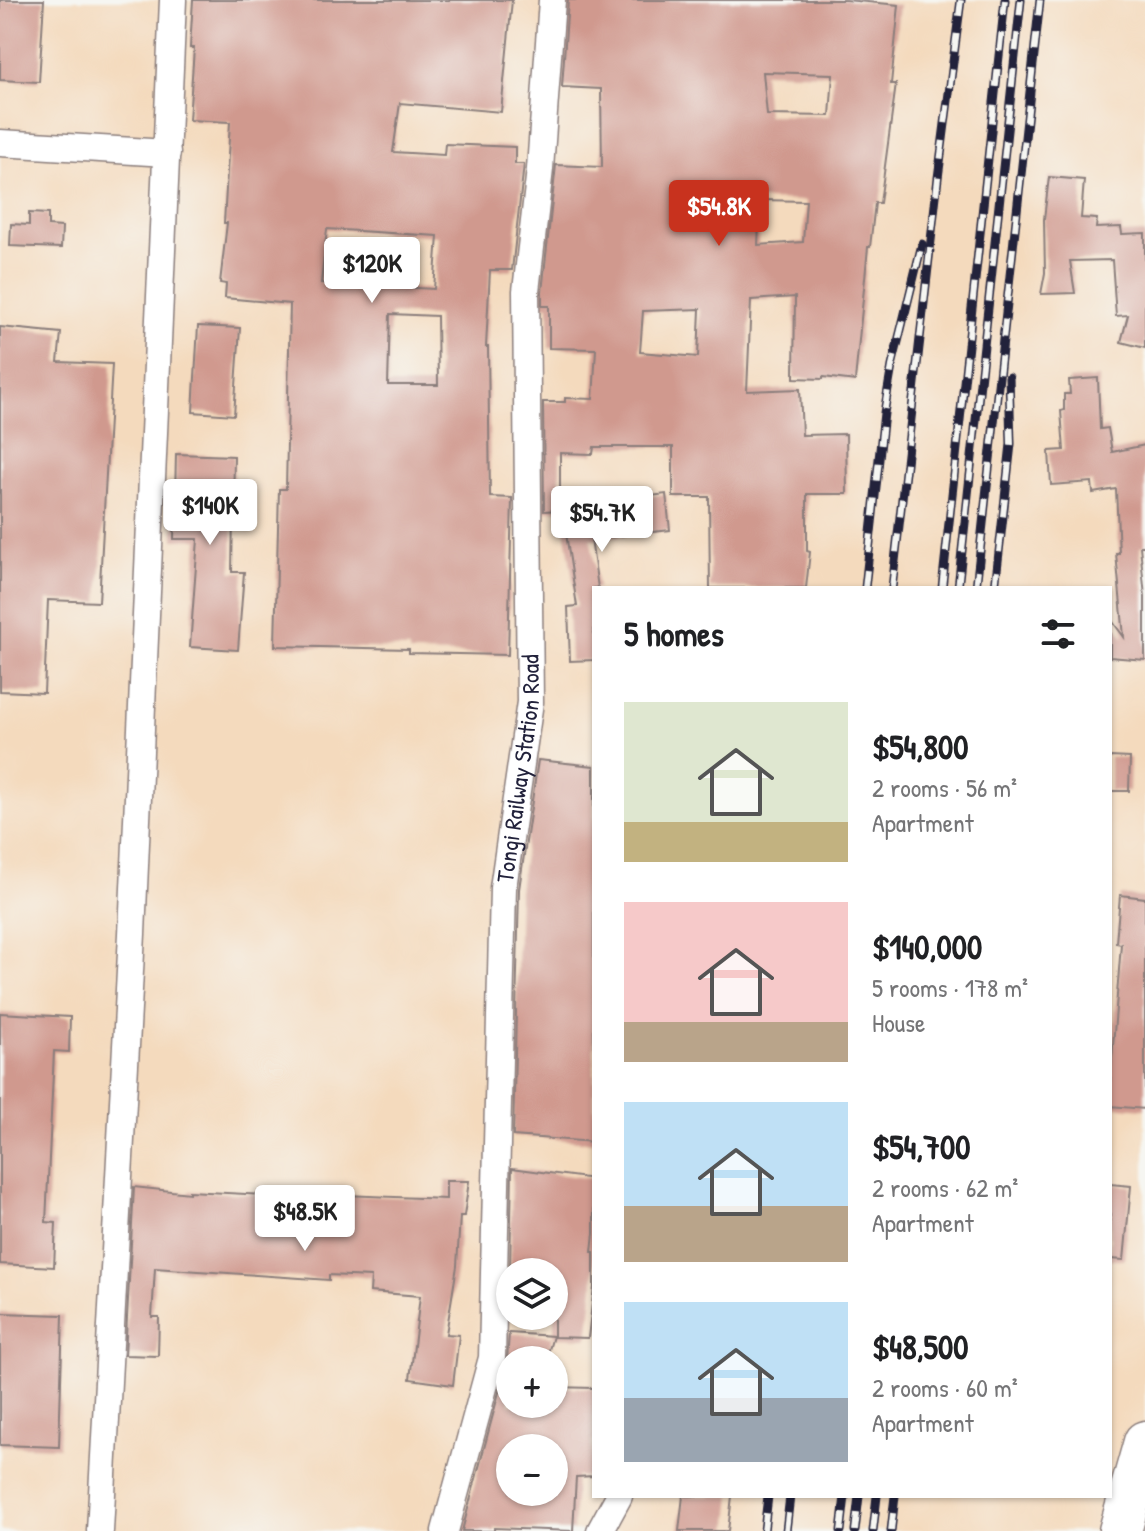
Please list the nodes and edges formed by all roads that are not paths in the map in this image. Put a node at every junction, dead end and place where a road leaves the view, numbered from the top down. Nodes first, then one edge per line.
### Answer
1 (173, 0) edge
2 (552, 0) edge
3 (0, 143) edge
4 (167, 153) junction
5 (1145, 1442) edge
6 (1145, 1449) edge
7 (618, 1498) edge
8 (100, 1531) edge
9 (445, 1531) edge
10 (600, 1531) edge
11 (1120, 1531) edge
12 (1135, 1531) edge

1 - 4 street
2 - 9 street, Tongi Railway Station Road
3 - 4 street
4 - 8 street
5 - 11 main road
6 - 12 main road
7 - 10 street

